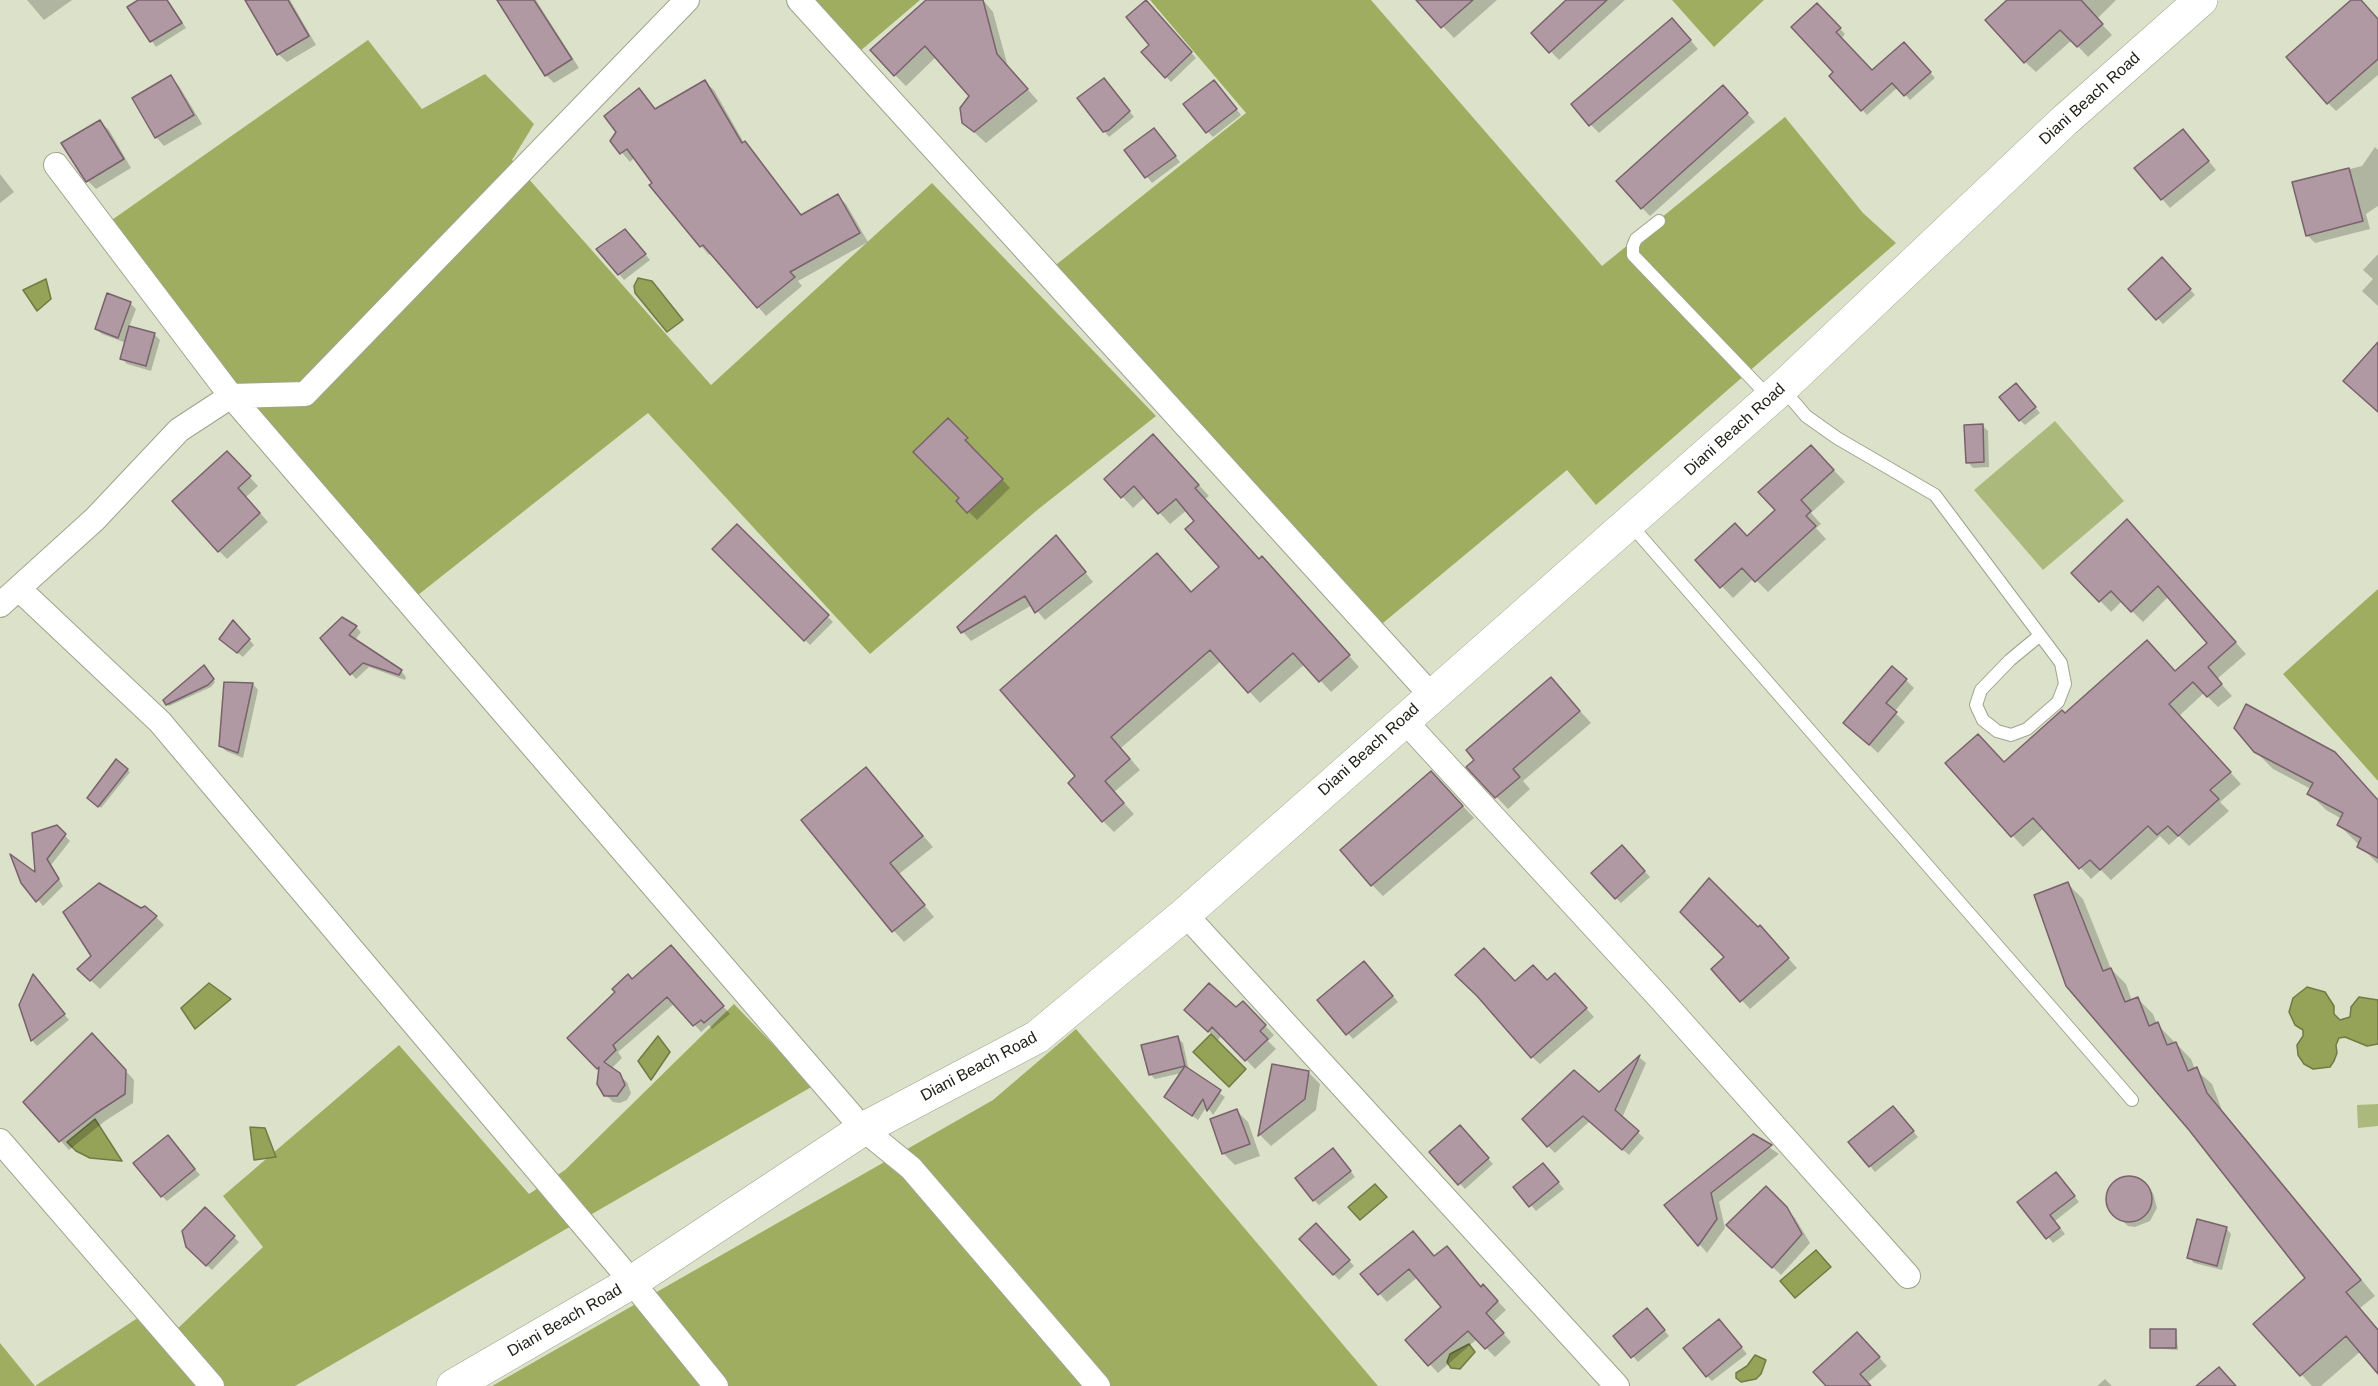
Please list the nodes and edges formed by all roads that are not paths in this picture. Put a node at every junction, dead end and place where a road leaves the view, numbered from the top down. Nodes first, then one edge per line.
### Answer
1 (799, 0) edge
2 (2201, 0) edge
3 (683, 2) edge
4 (56, 165) dead end
5 (1659, 221) dead end
6 (1776, 393) junction
7 (231, 396) junction
8 (1629, 523) junction
9 (19, 589) junction
10 (0, 604) edge
11 (2039, 636) junction
12 (1431, 695) junction
13 (1403, 719) junction
14 (1185, 914) junction
15 (2132, 1100) dead end
16 (863, 1129) junction
17 (0, 1141) edge
18 (1908, 1276) dead end
19 (632, 1282) junction
20 (212, 1386) edge
21 (453, 1386) edge
22 (716, 1386) edge
23 (1098, 1386) edge
24 (1617, 1386) edge

1 - 12 street
2 - 6 main road, Diani Beach Road
3 - 7 street
4 - 7 street
5 - 6 lane
6 - 8 main road, Diani Beach Road
6 - 11 lane
7 - 9 street
7 - 16 street
8 - 12 main road, Diani Beach Road
8 - 15 lane
9 - 10 street
9 - 19 street
11 - 11 lane
12 - 13 main road, Diani Beach Road
13 - 14 main road, Diani Beach Road
13 - 18 street
14 - 16 main road, Diani Beach Road
14 - 24 street
16 - 19 main road, Diani Beach Road
16 - 23 street
17 - 20 street
19 - 21 main road, Diani Beach Road
19 - 22 street

